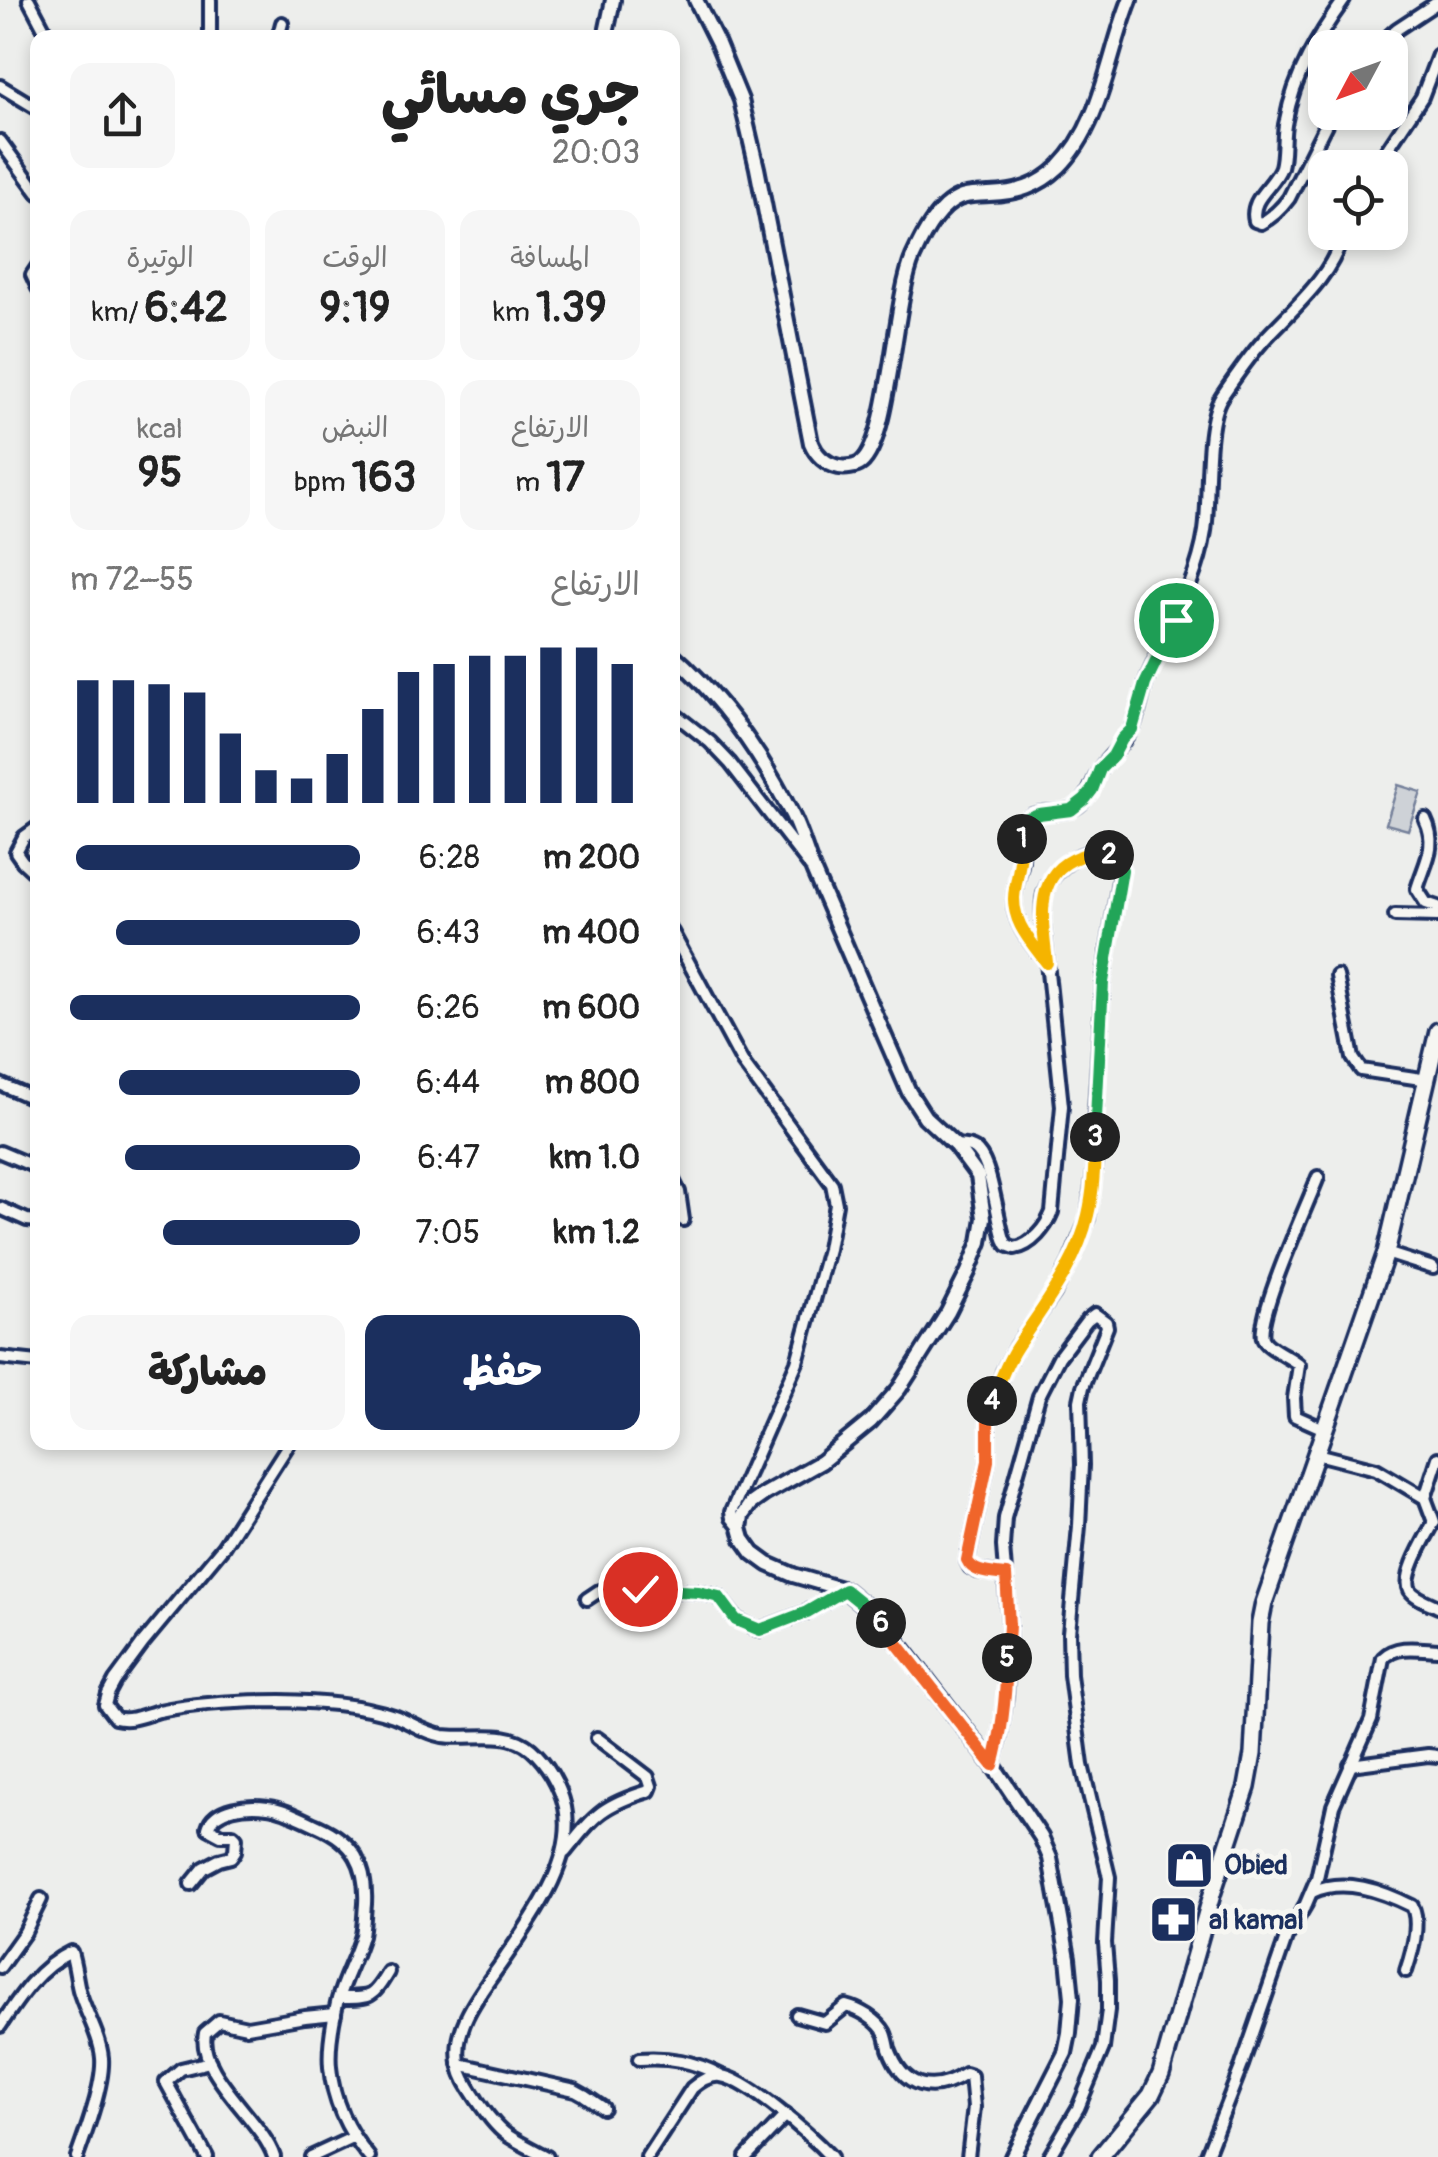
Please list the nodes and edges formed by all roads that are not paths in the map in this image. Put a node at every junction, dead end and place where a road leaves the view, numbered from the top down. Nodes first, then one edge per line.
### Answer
1 (29, 0) edge
2 (210, 0) edge
3 (612, 0) edge
4 (696, 0) edge
5 (1130, 0) edge
6 (1344, 0) edge
7 (1438, 2) edge
8 (282, 23) dead end
9 (45, 30) edge
10 (210, 30) edge
11 (280, 30) edge
12 (606, 30) edge
13 (1324, 30) edge
14 (1396, 30) edge
15 (1438, 55) edge
16 (1308, 60) edge
17 (0, 86) edge
18 (30, 103) edge
19 (1323, 130) edge
20 (0, 141) edge
21 (1387, 150) edge
22 (30, 182) edge
23 (1338, 250) edge
24 (680, 661) edge
25 (680, 718) edge
26 (1425, 820) dead end
27 (30, 833) edge
28 (30, 869) edge
29 (812, 869) junction
30 (1438, 907) edge
31 (1396, 915) dead end
32 (1438, 916) edge
33 (680, 947) edge
34 (1047, 963) junction
35 (1337, 976) dead end
36 (1438, 1030) edge
37 (1428, 1080) junction
38 (0, 1084) edge
39 (30, 1097) dead end
40 (955, 1145) junction
41 (0, 1152) edge
42 (30, 1165) edge
43 (1318, 1176) dead end
44 (680, 1203) edge
45 (0, 1208) edge
46 (30, 1220) edge
47 (683, 1220) dead end
48 (1386, 1253) junction
49 (1432, 1268) dead end
50 (0, 1358) edge
51 (30, 1361) edge
52 (1324, 1429) junction
53 (285, 1450) edge
54 (1317, 1454) junction
55 (1438, 1458) edge
56 (1425, 1498) junction
57 (740, 1528) junction
58 (1006, 1575) junction
59 (845, 1590) junction
60 (587, 1599) dead end
61 (1438, 1607) edge
62 (1438, 1650) edge
63 (597, 1738) dead end
64 (1438, 1756) edge
65 (1350, 1764) junction
66 (993, 1765) junction
67 (561, 1857) junction
68 (191, 1884) dead end
69 (1312, 1892) junction
70 (41, 1899) dead end
71 (0, 1967) edge
72 (1406, 1970) dead end
73 (388, 1972) dead end
74 (338, 1998) junction
75 (335, 2014) junction
76 (797, 2014) dead end
77 (0, 2026) edge
78 (639, 2059) dead end
79 (210, 2062) junction
80 (459, 2064) junction
81 (721, 2076) junction
82 (603, 2108) dead end
83 (786, 2115) junction
84 (354, 2137) junction
85 (77, 2157) edge
86 (207, 2157) edge
87 (274, 2157) edge
88 (312, 2157) edge
89 (369, 2157) edge
90 (547, 2157) edge
91 (647, 2157) edge
92 (746, 2157) edge
93 (831, 2157) edge
94 (968, 2157) edge
95 (1012, 2157) edge
96 (1049, 2157) edge
97 (1100, 2157) edge
98 (1206, 2157) edge

1 - 9 street
2 - 10 street
3 - 12 street
4 - 5 street
6 - 13 street
7 - 14 street
8 - 11 street
15 - 21 street
16 - 19 street
17 - 18 street
20 - 22 street
23 - 34 street
24 - 29 street
25 - 29 street
26 - 30 street
27 - 28 street
29 - 40 street
31 - 32 street
33 - 57 street
34 - 40 street
34 - 58 street
35 - 37 street
36 - 37 main road
37 - 48 main road
38 - 39 street
40 - 57 street
41 - 42 street
43 - 52 street
44 - 47 street
45 - 46 street
48 - 49 street
48 - 52 main road
50 - 51 street
52 - 54 main road
53 - 67 street
54 - 56 street
54 - 97 main road
55 - 56 street
56 - 61 street
57 - 59 street
58 - 66 street
58 - 96 street
59 - 60 street
59 - 66 street
62 - 65 street
63 - 67 street
64 - 65 street
65 - 69 street
66 - 95 street
67 - 80 street
68 - 74 street
69 - 72 street
69 - 98 street
70 - 71 street
73 - 74 street
74 - 75 street
75 - 79 street
75 - 84 street
76 - 94 street
77 - 85 street
78 - 81 street
79 - 86 street
79 - 87 street
80 - 82 street
80 - 90 street
81 - 83 street
81 - 91 street
83 - 92 street
83 - 93 street
84 - 88 street
84 - 89 street

